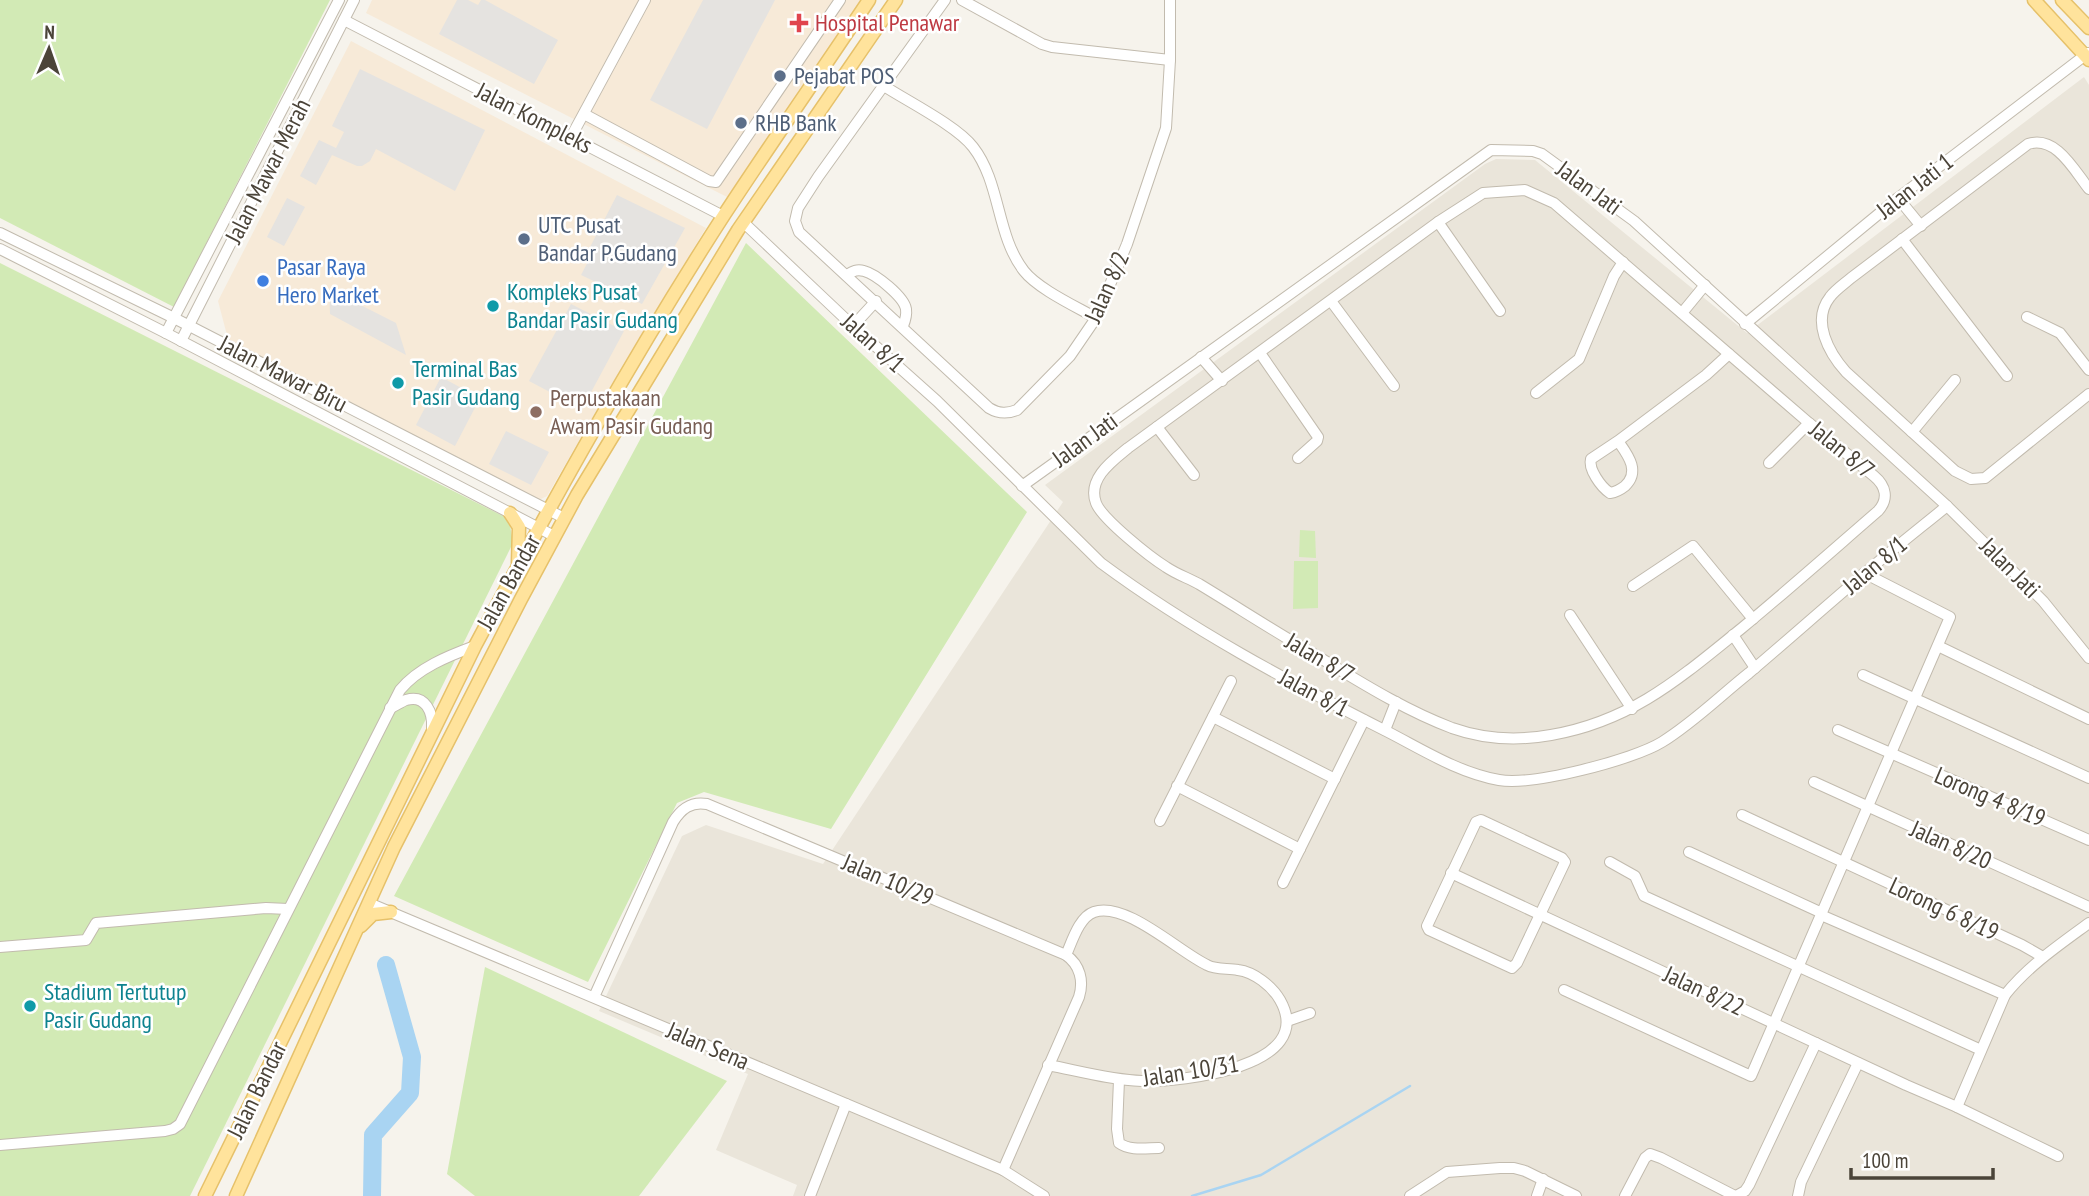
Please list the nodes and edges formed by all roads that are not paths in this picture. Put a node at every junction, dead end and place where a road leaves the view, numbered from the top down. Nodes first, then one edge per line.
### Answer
1 (339, 0) edge
2 (354, 0) edge
3 (645, 0) edge
4 (839, 0) edge
5 (869, 0) edge
6 (897, 0) edge
7 (945, 0) edge
8 (962, 0) edge
9 (1170, 0) edge
10 (2034, 0) edge
11 (2062, 0) edge
12 (344, 20) junction
13 (2089, 28) edge
14 (2088, 56) edge
15 (1170, 60) junction
16 (884, 86) junction
17 (584, 114) junction
18 (571, 137) junction
19 (2089, 189) edge
20 (1898, 198) junction
21 (723, 216) junction
22 (743, 222) junction
23 (1438, 222) junction
24 (1921, 226) junction
25 (0, 233) edge
26 (1902, 239) junction
27 (0, 249) edge
28 (1623, 262) junction
29 (847, 275) junction
30 (1705, 285) junction
31 (876, 301) junction
32 (1331, 301) junction
33 (1500, 310) dead end
34 (1682, 313) junction
35 (2027, 317) dead end
36 (174, 318) junction
37 (1097, 318) junction
38 (1745, 324) junction
39 (189, 326) junction
40 (853, 326) junction
41 (902, 326) junction
42 (166, 333) junction
43 (181, 341) junction
44 (1260, 353) junction
45 (1729, 354) junction
46 (1201, 357) junction
47 (2089, 370) edge
48 (2007, 376) dead end
49 (1955, 380) dead end
50 (1222, 381) junction
51 (1394, 386) dead end
52 (1536, 393) dead end
53 (2089, 394) edge
54 (1809, 423) junction
55 (1157, 427) junction
56 (1912, 432) junction
57 (1618, 441) junction
58 (1298, 458) dead end
59 (1769, 463) dead end
60 (1194, 475) dead end
61 (1021, 486) junction
62 (1947, 506) junction
63 (549, 510) junction
64 (510, 513) junction
65 (564, 518) junction
66 (539, 528) junction
67 (554, 536) junction
68 (517, 566) junction
69 (1864, 573) junction
70 (1633, 586) dead end
71 (1570, 615) dead end
72 (1752, 619) junction
73 (1733, 635) junction
74 (475, 646) junction
75 (1938, 646) junction
76 (2089, 658) edge
77 (1755, 668) junction
78 (1863, 675) dead end
79 (1231, 681) dead end
80 (1915, 698) junction
81 (1396, 702) junction
82 (390, 709) junction
83 (1632, 709) junction
84 (1213, 717) junction
85 (2089, 719) edge
86 (1364, 720) junction
87 (1385, 730) junction
88 (1838, 730) dead end
89 (432, 735) junction
90 (1891, 755) junction
91 (2089, 778) edge
92 (1335, 779) junction
93 (1814, 782) dead end
94 (1177, 786) junction
95 (1868, 807) junction
96 (1742, 815) dead end
97 (1160, 821) dead end
98 (2089, 840) edge
99 (1300, 849) junction
100 (1689, 852) dead end
101 (369, 861) junction
102 (1610, 862) dead end
103 (1844, 862) junction
104 (1451, 873) junction
105 (1283, 883) dead end
106 (369, 903) junction
107 (2089, 906) edge
108 (288, 909) junction
109 (391, 912) junction
110 (1540, 914) junction
111 (1821, 914) junction
112 (2089, 923) edge
113 (337, 926) junction
114 (354, 934) junction
115 (0, 947) edge
116 (1066, 955) junction
117 (2043, 957) junction
118 (1799, 965) junction
119 (1563, 990) dead end
120 (2005, 995) junction
121 (594, 998) junction
122 (1310, 1013) dead end
123 (1287, 1021) junction
124 (1774, 1023) junction
125 (1816, 1043) junction
126 (1981, 1050) junction
127 (1858, 1063) junction
128 (1048, 1065) junction
129 (1119, 1080) junction
130 (846, 1104) junction
131 (1957, 1107) junction
132 (0, 1145) edge
133 (1159, 1147) dead end
134 (2057, 1156) dead end
135 (1003, 1170) junction
136 (1543, 1179) junction
137 (1742, 1195) edge
138 (205, 1196) edge
139 (236, 1196) edge
140 (810, 1196) edge
141 (1044, 1196) edge
142 (1410, 1196) edge
143 (1536, 1196) edge
144 (1576, 1196) edge
145 (1625, 1196) edge
146 (1798, 1196) edge

1 - 36 street, Jalan Mawar Merah
2 - 12 street, Jalan Mawar Merah
3 - 17 street
4 - 17 street
5 - 21 main road, Jalan Bandar
6 - 22 main road, Jalan Bandar
7 - 16 street, Jalan 8/2
8 - 15 street
9 - 15 street, Jalan 8/2
10 - 14 main road
11 - 13 main road
12 - 18 street, Jalan Kompleks
12 - 39 street, Jalan Mawar Merah
14 - 20 street, Jalan Jati 1
15 - 37 street, Jalan 8/2
16 - 29 street, Jalan 8/2
16 - 37 street
17 - 18 street
18 - 21 street, Jalan Kompleks
19 - 24 street
20 - 24 street
20 - 38 street, Jalan Jati 1
21 - 63 main road, Jalan Bandar
22 - 40 street, Jalan 8/1
22 - 65 main road, Jalan Bandar
23 - 28 street, Jalan 8/7
23 - 32 street, Jalan 8/7
23 - 33 street
24 - 26 street
25 - 36 street, Jalan Mawar Biru
26 - 48 street
26 - 56 street
27 - 42 street, Jalan Mawar Biru
28 - 34 street, Jalan 8/7
28 - 52 street
29 - 31 street, Jalan 8/2
29 - 41 street
30 - 34 street
30 - 38 street, Jalan Jati
30 - 46 street, Jalan Jati
31 - 40 street
31 - 41 street, Jalan 8/2
32 - 44 street, Jalan 8/7
32 - 51 street
34 - 45 street, Jalan 8/7
35 - 47 street
36 - 39 street, Jalan Mawar Biru
36 - 42 street, Jalan Mawar Merah
37 - 41 street, Jalan 8/2
38 - 62 street, Jalan Jati
39 - 43 street, Jalan Mawar Merah
39 - 63 street, Jalan Mawar Biru
40 - 61 street, Jalan 8/1
42 - 43 street, Jalan Mawar Biru
43 - 64 street, Jalan Mawar Biru
44 - 50 street, Jalan 8/7
44 - 58 street
45 - 54 street, Jalan 8/7
45 - 57 street
46 - 50 street
46 - 61 street, Jalan Jati
49 - 56 street
50 - 55 street, Jalan 8/7
53 - 56 street
54 - 59 street
54 - 72 street, Jalan 8/7
55 - 60 street
55 - 81 street, Jalan 8/7
57 - 57 street
61 - 86 street, Jalan 8/1
62 - 69 street, Jalan 8/1
62 - 76 street, Jalan Jati
63 - 65 street, Jalan Mawar Biru
63 - 66 main road, Jalan Bandar
64 - 66 street, Jalan Mawar Biru
64 - 68 main road
65 - 67 main road, Jalan Bandar
66 - 67 street, Jalan Mawar Biru
66 - 68 main road, Jalan Bandar
67 - 106 main road, Jalan Bandar
68 - 74 main road, Jalan Bandar
69 - 75 street
69 - 77 street, Jalan 8/1
70 - 72 street
71 - 83 street
72 - 73 street, Jalan 8/7
73 - 77 street
73 - 83 street, Jalan 8/7
74 - 82 street
74 - 89 main road, Jalan Bandar
75 - 80 street
75 - 85 street
77 - 87 street, Jalan 8/1
78 - 80 street
79 - 84 street
80 - 90 street
80 - 91 street
81 - 83 street, Jalan 8/7
81 - 87 street
82 - 89 street
82 - 108 street
84 - 92 street
84 - 94 street
86 - 87 street, Jalan 8/1
86 - 92 street
88 - 90 street, Lorong 4 8/19
89 - 101 main road, Jalan Bandar
90 - 95 street
90 - 98 street, Lorong 4 8/19
92 - 99 street
93 - 95 street, Jalan 8/20
94 - 97 street
94 - 99 street
95 - 103 street
95 - 107 street, Jalan 8/20
96 - 103 street, Lorong 6 8/19
99 - 105 street
100 - 111 street
101 - 106 main road
101 - 113 main road, Jalan Bandar
102 - 118 street
103 - 111 street
103 - 117 street, Lorong 6 8/19
104 - 110 street, Jalan 8/22
104 - 110 street
104 - 110 street
106 - 109 street, Jalan Sena
106 - 113 main road
106 - 114 main road, Jalan Bandar
108 - 115 street
108 - 132 street
109 - 114 main road
109 - 121 street, Jalan Sena
110 - 124 street, Jalan 8/22
111 - 118 street
111 - 120 street
112 - 117 street
113 - 138 main road, Jalan Bandar
114 - 139 main road, Jalan Bandar
116 - 121 street, Jalan 10/29
116 - 123 street
116 - 128 street
117 - 120 street
118 - 124 street
118 - 126 street
119 - 124 street
120 - 126 street
121 - 130 street, Jalan Sena
122 - 123 street
123 - 129 street, Jalan 10/31
124 - 125 street, Jalan 8/22
125 - 127 street, Jalan 8/22
125 - 137 street
126 - 131 street
127 - 131 street, Jalan 8/22
127 - 146 street
128 - 129 street, Jalan 10/31
128 - 135 street
129 - 133 street
130 - 135 street, Jalan Sena
130 - 140 street
131 - 134 street, Jalan 8/22
135 - 141 street, Jalan Sena
136 - 142 street
136 - 143 street
136 - 144 street
137 - 145 street

